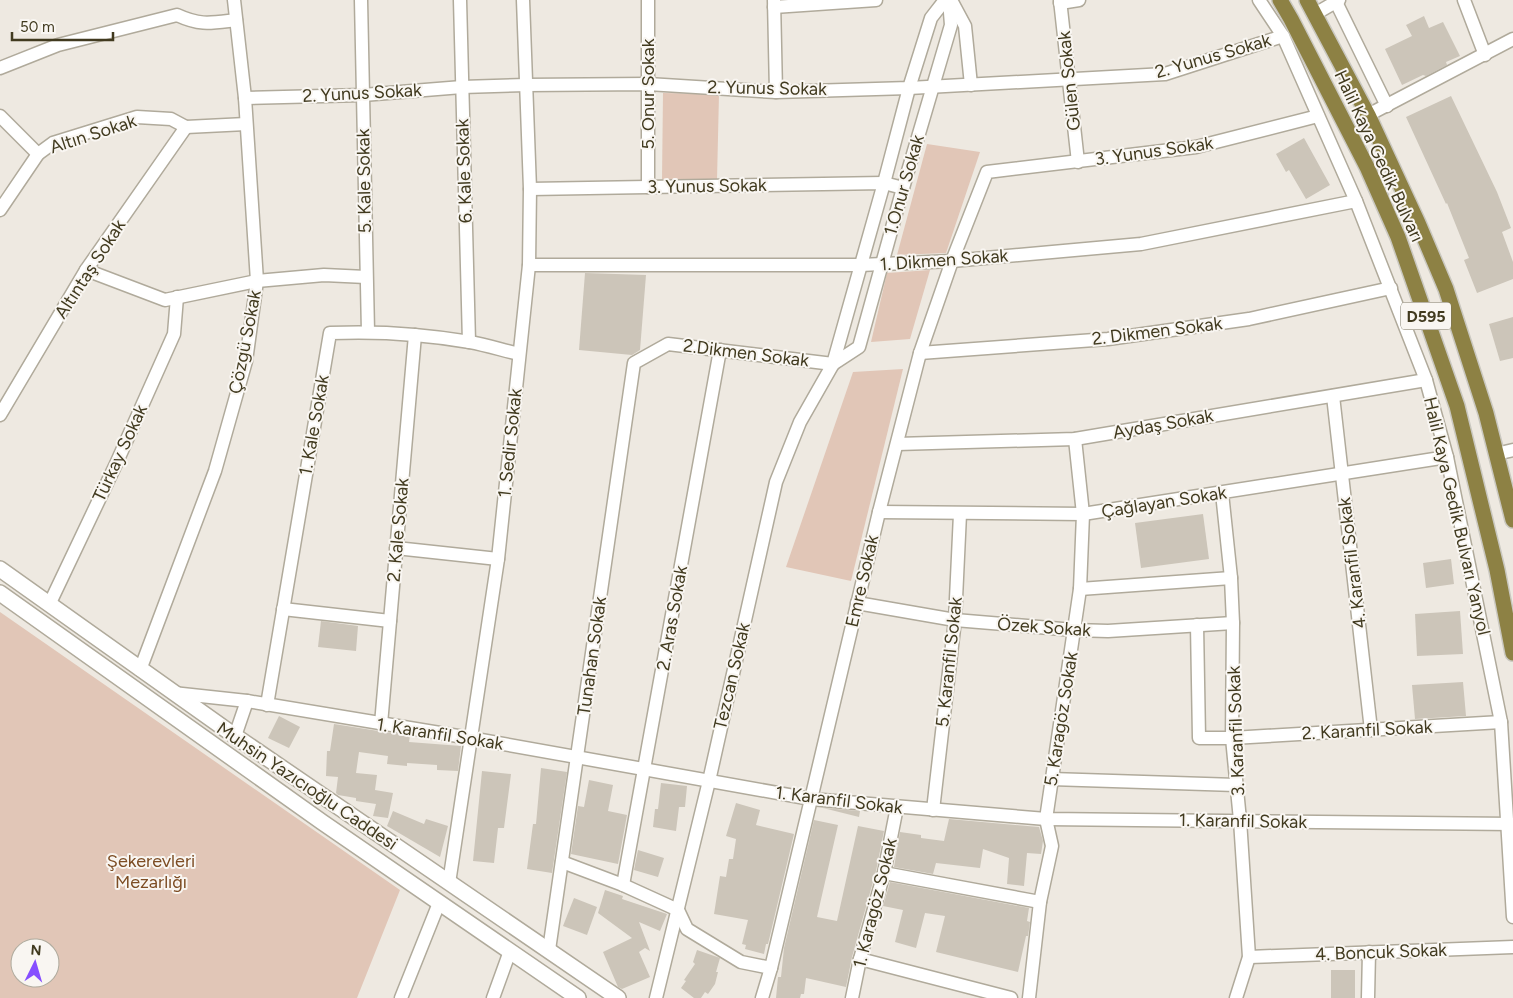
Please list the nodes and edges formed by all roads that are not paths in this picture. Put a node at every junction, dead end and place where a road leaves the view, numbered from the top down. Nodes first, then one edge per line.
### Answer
1 (234, 0) edge
2 (361, 0) edge
3 (460, 0) edge
4 (523, 0) edge
5 (648, 0) edge
6 (876, 0) edge
7 (945, 0) edge
8 (950, 0) edge
9 (1079, 0) edge
10 (1259, 0) edge
11 (1280, 0) edge
12 (1307, 0) edge
13 (1464, 0) edge
14 (1338, 1) edge
15 (1060, 2) edge
16 (774, 3) edge
17 (1314, 14) junction
18 (236, 20) junction
19 (1283, 36) junction
20 (1511, 45) edge
21 (1485, 55) junction
22 (0, 68) edge
23 (1068, 79) junction
24 (648, 84) junction
25 (526, 85) junction
26 (971, 85) junction
27 (932, 86) junction
28 (462, 87) junction
29 (909, 88) junction
30 (776, 92) junction
31 (363, 95) junction
32 (245, 98) junction
33 (1387, 106) junction
34 (1368, 115) junction
35 (0, 116) edge
36 (1318, 116) junction
37 (246, 124) junction
38 (186, 127) junction
39 (38, 154) junction
40 (1078, 162) junction
41 (987, 172) joint
42 (884, 183) junction
43 (648, 187) junction
44 (903, 188) junction
45 (530, 189) junction
46 (1356, 201) junction
47 (0, 210) edge
48 (952, 261) junction
49 (529, 265) junction
50 (860, 265) junction
51 (882, 265) junction
52 (86, 270) junction
53 (366, 277) junction
54 (256, 281) junction
55 (1391, 288) junction
56 (178, 296) junction
57 (368, 332) junction
58 (414, 336) junction
59 (469, 342) junction
60 (720, 350) junction
61 (920, 353) junction
62 (519, 354) junction
63 (634, 363) joint
64 (833, 364) junction
65 (1426, 380) junction
66 (1333, 396) junction
67 (0, 415) edge
68 (1075, 439) junction
69 (897, 444) junction
70 (1513, 450) edge
71 (1496, 454) junction
72 (1447, 457) junction
73 (1342, 474) junction
74 (1222, 493) junction
75 (879, 512) junction
76 (960, 514) junction
77 (1083, 514) junction
78 (1513, 520) edge
79 (396, 548) junction
80 (498, 559) junction
81 (0, 569) edge
82 (1231, 578) junction
83 (1080, 589) junction
84 (0, 593) edge
85 (857, 603) junction
86 (49, 605) junction
87 (282, 609) junction
88 (955, 620) junction
89 (390, 621) junction
90 (1233, 623) junction
91 (1198, 625) junction
92 (1074, 630) junction
93 (1513, 653) edge
94 (140, 670) junction
95 (173, 693) junction
96 (247, 701) junction
97 (267, 705) junction
98 (162, 708) junction
99 (1501, 722) junction
100 (381, 724) junction
101 (1371, 730) junction
102 (235, 736) junction
103 (470, 738) junction
104 (1232, 738) junction
105 (577, 756) junction
106 (644, 770) junction
107 (1051, 779) junction
108 (709, 781) junction
109 (1236, 785) junction
110 (811, 799) junction
111 (898, 807) junction
112 (933, 810) junction
113 (1046, 819) junction
114 (1240, 820) junction
115 (1510, 824) edge
116 (562, 862) junction
117 (884, 873) junction
118 (449, 882) junction
119 (624, 886) junction
120 (1040, 902) junction
121 (439, 903) junction
122 (678, 910) junction
123 (1513, 917) edge
124 (1513, 947) edge
125 (549, 950) junction
126 (510, 951) junction
127 (1368, 952) junction
128 (1249, 957) junction
129 (860, 959) junction
130 (771, 968) junction
131 (575, 997) edge
132 (401, 998) edge
133 (493, 998) edge
134 (618, 998) edge
135 (656, 998) edge
136 (762, 998) edge
137 (852, 998) edge
138 (1011, 998) edge
139 (1028, 998) edge
140 (1236, 998) edge
141 (1368, 998) edge

1 - 18 street, Çözgü Sokak
2 - 31 street, 5. Kale Sokak
3 - 28 street, 6. Kale Sokak
4 - 25 street, 1. Sedir Sokak
5 - 24 street, 5. Onur Sokak
6 - 16 street
7 - 29 street, 1.Onur Sokak
8 - 26 street
8 - 27 street, 1.Onur Sokak
9 - 15 street
10 - 19 street, Halil Kaya Gedik Bulvarı Yanyol
11 - 93 highway, Halil Kaya Gedik Bulvarı / D595
12 - 17 highway, Halil Kaya Gedik Bulvarı / D595
13 - 21 street
14 - 17 street
14 - 33 street
15 - 23 street, Gülen Sokak
16 - 30 street
17 - 34 highway, Halil Kaya Gedik Bulvarı / D595
18 - 22 street
18 - 32 street, Çözgü Sokak
19 - 23 street, 2. Yunus Sokak
19 - 36 street, Halil Kaya Gedik Bulvarı Yanyol
20 - 21 street
21 - 33 street
23 - 26 street, 2. Yunus Sokak
23 - 40 street, Gülen Sokak
24 - 25 street, 2. Yunus Sokak
24 - 30 street, 2. Yunus Sokak
24 - 43 street, 5. Onur Sokak
25 - 28 street, 2. Yunus Sokak
25 - 45 street, 1. Sedir Sokak
26 - 27 street, 2. Yunus Sokak
27 - 29 street, 2. Yunus Sokak
27 - 44 street, 1.Onur Sokak
28 - 31 street, 2. Yunus Sokak
28 - 59 street, 6. Kale Sokak
29 - 30 street, 2. Yunus Sokak
29 - 42 street, 1.Onur Sokak
31 - 32 street, 2. Yunus Sokak
31 - 53 street, 5. Kale Sokak
32 - 37 street, Çözgü Sokak
33 - 34 street
34 - 71 highway, Halil Kaya Gedik Bulvarı / D595
35 - 39 street
36 - 40 street, 3. Yunus Sokak
36 - 46 street, Halil Kaya Gedik Bulvarı Yanyol
37 - 38 street, Altın Sokak
37 - 54 street, Çözgü Sokak
38 - 39 street, Altın Sokak
38 - 52 street, Altıntaş Sokak
39 - 47 street, Altın Sokak
40 - 41 street, 3. Yunus Sokak
41 - 48 street, Emre Sokak
42 - 43 street, 3. Yunus Sokak
42 - 44 street, 3. Yunus Sokak
42 - 50 street, 1.Onur Sokak
43 - 45 street, 3. Yunus Sokak
44 - 51 street, 1.Onur Sokak
45 - 49 street, 1. Sedir Sokak
46 - 48 street, 1. Dikmen Sokak
46 - 55 street, Halil Kaya Gedik Bulvarı Yanyol
48 - 51 street, 1. Dikmen Sokak
48 - 61 street, Emre Sokak
49 - 50 street, 1. Dikmen Sokak
49 - 62 street, 1. Sedir Sokak
50 - 51 street, 1. Dikmen Sokak
50 - 64 street, 1.Onur Sokak
51 - 64 street, 1.Onur Sokak
52 - 56 street
52 - 67 street, Altıntaş Sokak
53 - 54 street
53 - 57 street, 5. Kale Sokak
54 - 56 street
54 - 94 street, Çözgü Sokak
55 - 61 street, 2. Dikmen Sokak
55 - 65 street, Halil Kaya Gedik Bulvarı Yanyol
56 - 86 street, Türkay Sokak
57 - 58 street, 1. Kale Sokak
57 - 87 street, 1. Kale Sokak
58 - 59 street, 1. Kale Sokak
58 - 79 street, 2. Kale Sokak
59 - 62 street, 1. Kale Sokak
60 - 63 street, 2.Dikmen Sokak
60 - 64 street, 2.Dikmen Sokak
60 - 106 street, 2. Aras Sokak
61 - 69 street, Emre Sokak
62 - 80 street, 1. Sedir Sokak
63 - 105 street, Tunahan Sokak
64 - 108 street, Tezcan Sokak
65 - 66 street, Aydaş Sokak
65 - 72 street, Halil Kaya Gedik Bulvarı Yanyol
66 - 68 street, Aydaş Sokak
66 - 73 street, 4. Karanfil Sokak
68 - 69 street, Aydaş Sokak
68 - 77 street, 5. Karagöz Sokak
69 - 75 street, Emre Sokak
70 - 71 street
71 - 78 highway, Halil Kaya Gedik Bulvarı / D595
72 - 73 street, Çağlayan Sokak
72 - 99 street, Halil Kaya Gedik Bulvarı Yanyol
73 - 74 street, Çağlayan Sokak
73 - 101 street, 4. Karanfil Sokak
74 - 77 street, Çağlayan Sokak
74 - 82 street, 3. Karanfil Sokak
75 - 76 street, Çağlayan Sokak
75 - 85 street, Emre Sokak
76 - 77 street, Çağlayan Sokak
76 - 88 street, 5. Karanfil Sokak
77 - 83 street, 5. Karagöz Sokak
79 - 80 street
79 - 89 street, 2. Kale Sokak
80 - 103 street, 1. Sedir Sokak
81 - 86 street, Muhsin Yazıcıoğlu Caddesi
82 - 83 street
82 - 90 street, 3. Karanfil Sokak
83 - 92 street, 5. Karagöz Sokak
84 - 98 street, Muhsin Yazıcıoğlu Caddesi
85 - 88 street, Özek Sokak
85 - 110 street, Emre Sokak
86 - 94 street, Muhsin Yazıcıoğlu Caddesi
87 - 89 street
87 - 97 street, 1. Kale Sokak
88 - 92 street, Özek Sokak
88 - 112 street, 5. Karanfil Sokak
89 - 100 street, 2. Kale Sokak
90 - 91 street, Özek Sokak
90 - 104 street, 3. Karanfil Sokak
91 - 92 street, Özek Sokak
91 - 104 street, 2. Karanfil Sokak
92 - 107 street, 5. Karagöz Sokak
94 - 95 street, Muhsin Yazıcıoğlu Caddesi
95 - 96 street, 1. Karanfil Sokak
95 - 98 street
95 - 102 street, Muhsin Yazıcıoğlu Caddesi
96 - 97 street, 1. Karanfil Sokak
96 - 102 street
97 - 100 street, 1. Karanfil Sokak
98 - 121 street, Muhsin Yazıcıoğlu Caddesi
99 - 101 street, 2. Karanfil Sokak
99 - 115 street, Halil Kaya Gedik Bulvarı Yanyol
100 - 103 street, 1. Karanfil Sokak
101 - 104 street, 2. Karanfil Sokak
102 - 118 street, Muhsin Yazıcıoğlu Caddesi
103 - 105 street, 1. Karanfil Sokak
103 - 118 street, 1. Sedir Sokak
104 - 109 street, 3. Karanfil Sokak
105 - 106 street, 1. Karanfil Sokak
105 - 116 street, Tunahan Sokak
106 - 108 street, 1. Karanfil Sokak
106 - 119 street, 2. Aras Sokak
107 - 109 street
107 - 113 street, 5. Karagöz Sokak
108 - 110 street, 1. Karanfil Sokak
108 - 122 street, Tezcan Sokak
109 - 114 street, 3. Karanfil Sokak
110 - 111 street, 1. Karanfil Sokak
110 - 130 street, Emre Sokak
111 - 112 street, 1. Karanfil Sokak
111 - 117 street, 1. Karagöz Sokak
112 - 113 street, 1. Karanfil Sokak
113 - 114 street, 1. Karanfil Sokak
113 - 120 street, 5. Karagöz Sokak
114 - 115 street, 1. Karanfil Sokak
114 - 128 street, 3. Karanfil Sokak
115 - 123 street, Halil Kaya Gedik Bulvarı Yanyol
116 - 119 street
116 - 125 street, Tunahan Sokak
117 - 120 street
117 - 129 street, 1. Karagöz Sokak
118 - 121 street
118 - 125 street, Muhsin Yazıcıoğlu Caddesi
119 - 122 street
120 - 139 street, 5. Karagöz Sokak
121 - 126 street, Muhsin Yazıcıoğlu Caddesi
121 - 132 street
122 - 130 street
122 - 135 street, Tezcan Sokak
124 - 127 street, 4. Boncuk Sokak
125 - 134 street, Muhsin Yazıcıoğlu Caddesi
126 - 131 street, Muhsin Yazıcıoğlu Caddesi
126 - 133 street
127 - 128 street, 4. Boncuk Sokak
127 - 141 street
128 - 140 street, 3. Karanfil Sokak
129 - 137 street, 1. Karagöz Sokak
129 - 138 street
130 - 136 street, Emre Sokak

